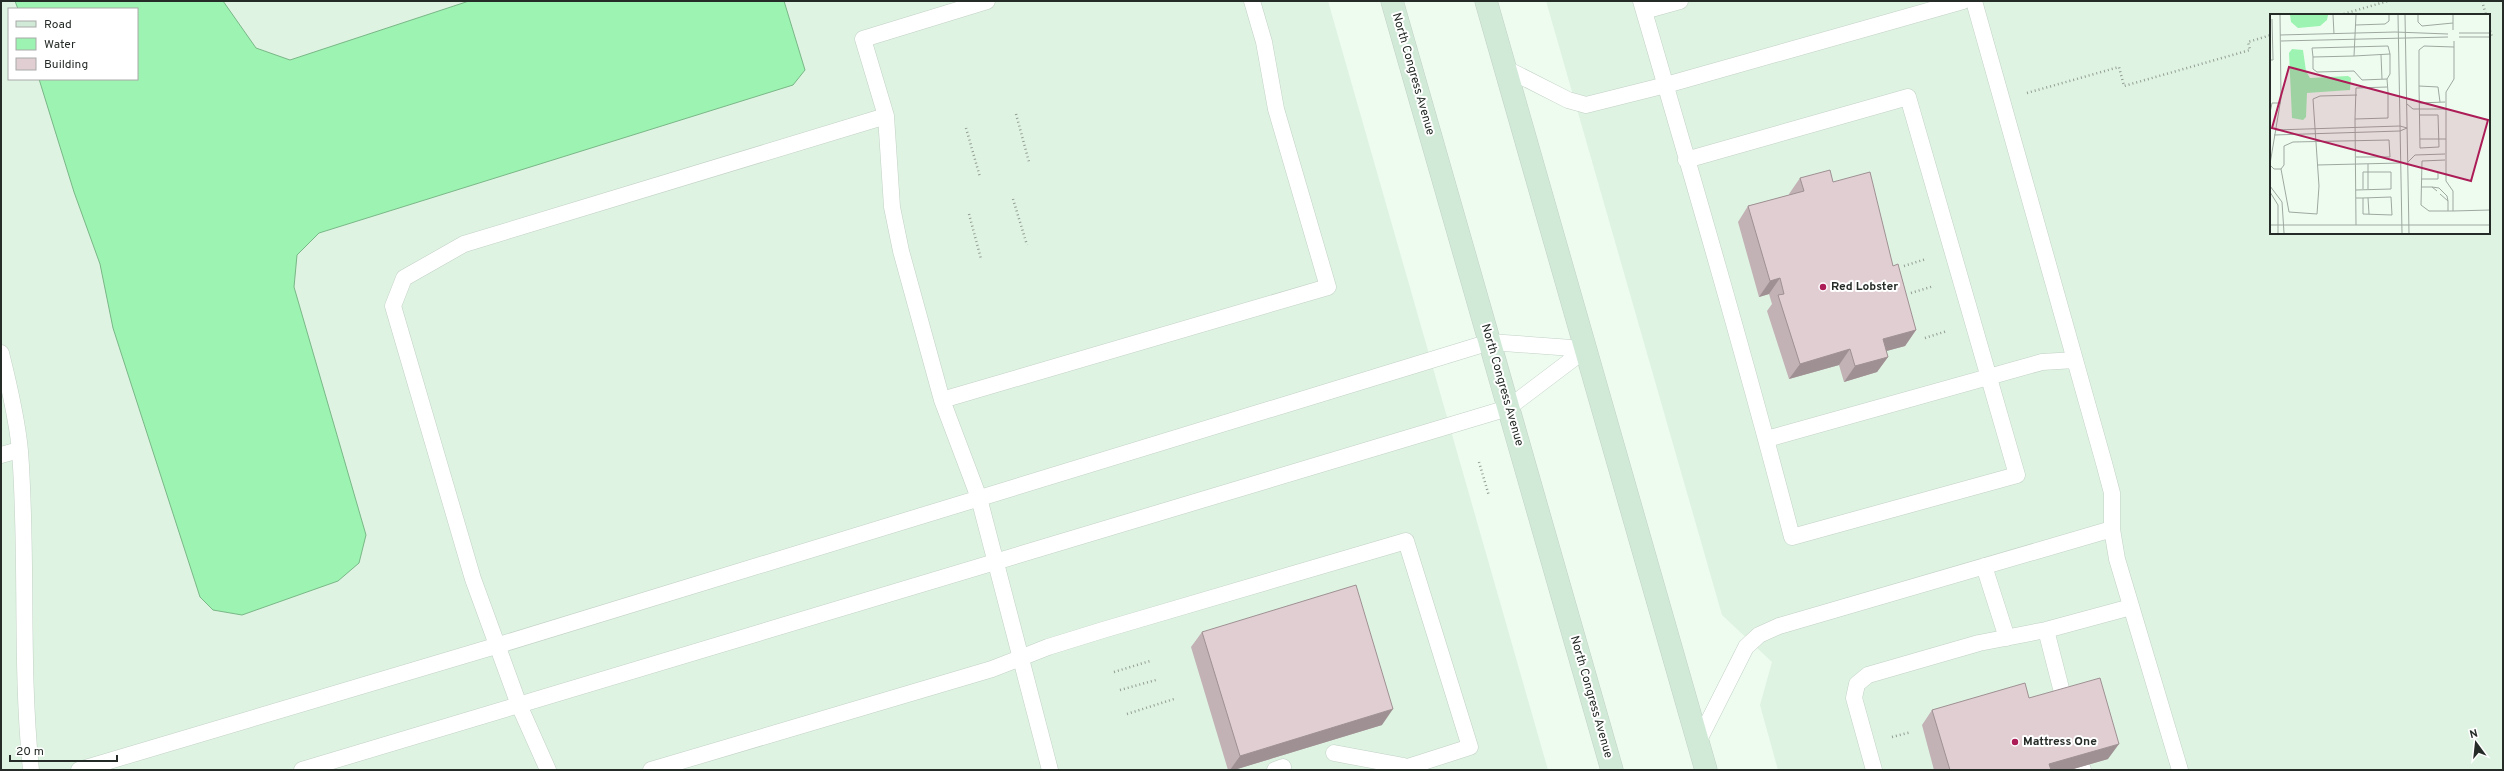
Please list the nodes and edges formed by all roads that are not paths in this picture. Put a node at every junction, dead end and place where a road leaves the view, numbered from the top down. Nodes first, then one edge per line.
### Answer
1 (987, 1) edge
2 (1252, 1) edge
3 (1392, 1) edge
4 (1486, 1) edge
5 (1680, 1) edge
6 (1963, 1) edge
7 (1974, 1) edge
8 (1643, 6) edge
9 (1505, 68) junction
10 (1666, 85) junction
11 (886, 116) junction
12 (1686, 160) junction
13 (1490, 342) junction
14 (1586, 349) junction
15 (1, 353) edge
16 (2075, 360) junction
17 (1989, 376) junction
18 (942, 400) junction
19 (1508, 408) junction
20 (1766, 439) junction
21 (19, 450) junction
22 (1, 455) edge
23 (979, 498) junction
24 (2112, 529) junction
25 (996, 562) junction
26 (1984, 566) junction
27 (2131, 606) junction
28 (2046, 630) junction
29 (2007, 638) junction
30 (499, 645) junction
31 (1020, 658) junction
32 (2064, 700) edge
33 (519, 705) junction
34 (1698, 742) junction
35 (1341, 760) edge
36 (1401, 768) edge
37 (31, 770) edge
38 (79, 770) edge
39 (302, 770) edge
40 (548, 770) edge
41 (651, 770) edge
42 (1050, 770) edge
43 (1612, 770) edge
44 (1706, 770) edge
45 (1874, 770) edge
46 (2180, 770) edge

1 - 11 lane
2 - 18 lane
3 - 13 main road, North Congress Avenue
4 - 9 main road
5 - 8 lane
6 - 10 lane
7 - 16 lane
8 - 10 lane
9 - 10 lane
9 - 14 main road
10 - 12 lane
11 - 18 lane
11 - 30 lane
12 - 17 lane
12 - 20 lane
13 - 14 lane
13 - 19 main road, North Congress Avenue
13 - 23 lane
14 - 19 lane
14 - 34 main road
15 - 21 lane
16 - 17 lane
16 - 24 lane
17 - 20 lane
17 - 20 lane
18 - 23 lane
19 - 25 lane
19 - 43 main road, North Congress Avenue
21 - 22 lane
21 - 37 lane
23 - 25 lane
23 - 30 lane
24 - 26 lane
24 - 27 lane
25 - 31 lane
25 - 33 lane
26 - 29 lane
26 - 34 lane
27 - 28 lane
27 - 46 lane
28 - 29 lane
28 - 32 lane
29 - 45 lane
30 - 33 lane
30 - 38 lane
31 - 36 lane
31 - 41 lane
31 - 42 lane
33 - 39 lane
33 - 40 lane
34 - 44 main road
35 - 36 lane

